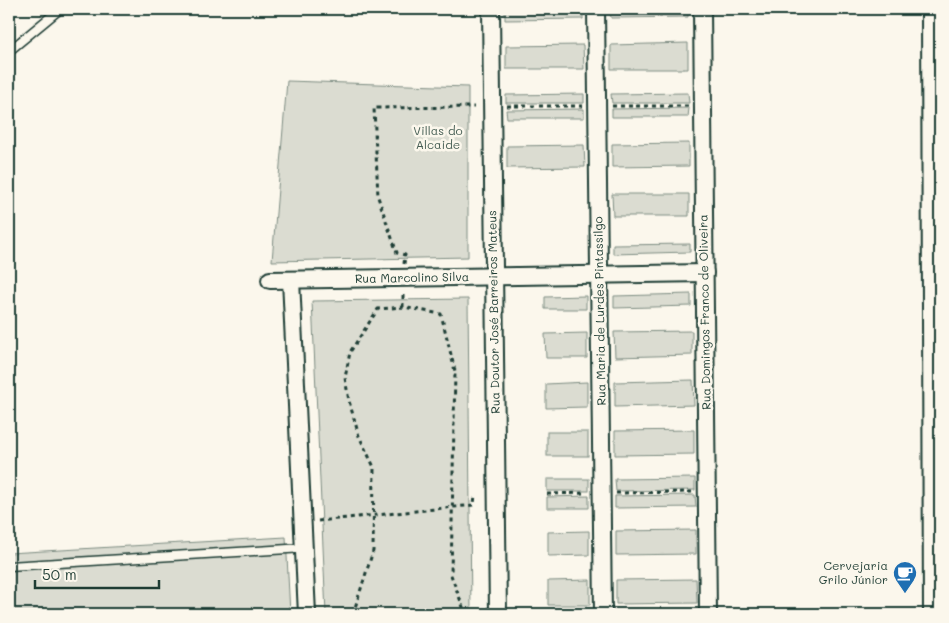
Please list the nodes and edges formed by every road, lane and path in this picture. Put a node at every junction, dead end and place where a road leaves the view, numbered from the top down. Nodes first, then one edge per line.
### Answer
1 (60, 9) edge
2 (491, 9) edge
3 (596, 9) edge
4 (702, 9) edge
5 (930, 9) edge
6 (9, 51) edge
7 (506, 106) dead end
8 (584, 106) dead end
9 (612, 106) dead end
10 (688, 106) dead end
11 (474, 107) dead end
12 (405, 255) dead end
13 (705, 273) junction
14 (599, 275) junction
15 (936, 275) edge
16 (494, 276) junction
17 (270, 280) dead end
18 (291, 280) junction
19 (695, 492) dead end
20 (589, 493) dead end
21 (616, 493) dead end
22 (475, 494) dead end
23 (547, 494) dead end
24 (453, 507) junction
25 (372, 516) junction
26 (303, 520) junction
27 (304, 548) junction
28 (9, 566) edge
29 (307, 614) edge
30 (352, 614) edge
31 (462, 614) edge
32 (498, 614) edge
33 (603, 614) edge
34 (708, 614) edge
35 (932, 614) edge

1 - 6 lane
2 - 16 street, Rua Doutor José Barreiros Mateus
3 - 14 street, Rua Maria de Lurdes Pintassilgo
4 - 13 street, Rua Domingos Franco de Oliveira
5 - 15 street
7 - 8 path
9 - 10 path
11 - 12 path
13 - 14 street, Rua Marcolino Silva
13 - 34 street, Rua Domingos Franco de Oliveira
14 - 16 street, Rua Marcolino Silva
14 - 33 street, Rua Maria de Lurdes Pintassilgo
15 - 35 street
16 - 18 street, Rua Marcolino Silva
16 - 32 street, Rua Doutor José Barreiros Mateus
17 - 18 street, Rua Marcolino Silva
18 - 26 street
19 - 21 path
20 - 23 path
22 - 24 path
24 - 25 path
24 - 25 path
24 - 31 path
25 - 26 path
25 - 30 path
26 - 27 street
27 - 28 lane
27 - 29 street

